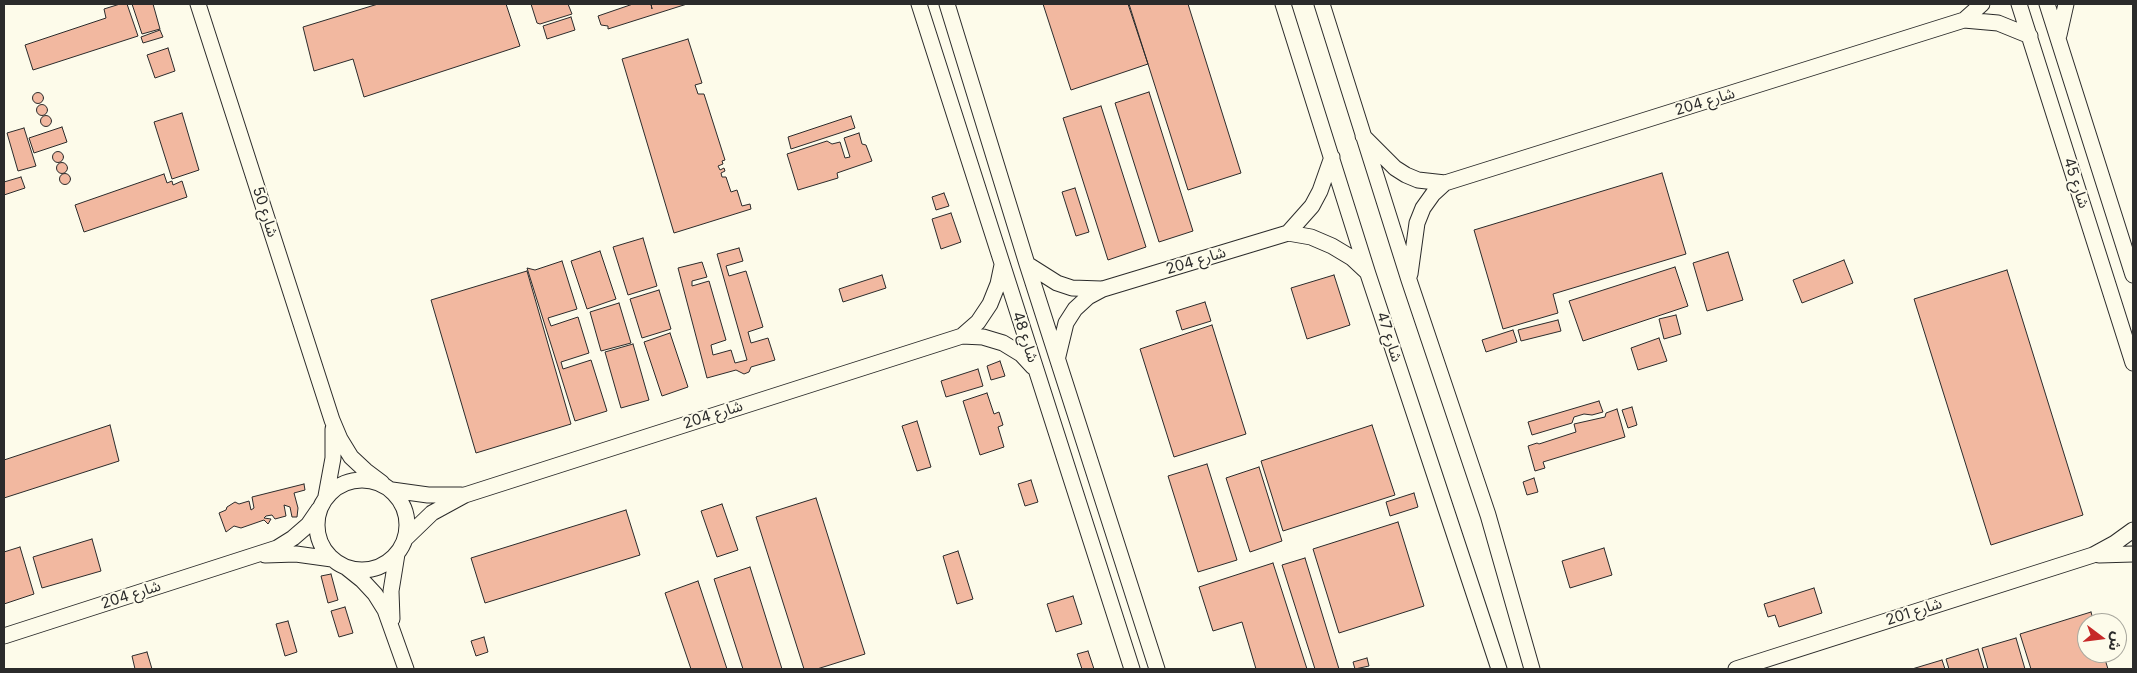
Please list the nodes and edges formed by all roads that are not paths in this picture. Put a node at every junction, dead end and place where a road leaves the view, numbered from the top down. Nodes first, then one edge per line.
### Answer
1 (198, 4) edge
2 (919, 4) edge
3 (947, 4) edge
4 (1283, 4) edge
5 (1322, 4) edge
6 (2019, 4) edge
7 (2047, 4) edge
8 (2066, 4) edge
9 (1980, 5) edge
10 (1964, 20) junction
11 (2030, 36) junction
12 (2058, 39) junction
13 (1363, 136) junction
14 (1332, 157) junction
15 (1445, 183) junction
16 (1288, 233) junction
17 (1002, 263) junction
18 (1027, 264) junction
19 (1368, 274) junction
20 (2133, 275) edge
21 (1409, 280) junction
22 (1103, 289) junction
23 (962, 336) junction
24 (1057, 358) junction
25 (2133, 363) edge
26 (1036, 370) junction
27 (332, 420) junction
28 (387, 487) junction
29 (465, 495) junction
30 (323, 503) junction
31 (2133, 530) edge
32 (405, 540) junction
33 (396, 554) junction
34 (2133, 554) edge
35 (259, 555) junction
36 (2093, 556) junction
37 (332, 559) junction
38 (347, 568) junction
39 (393, 628) junction
40 (4, 636) edge
41 (1534, 666) edge
42 (406, 669) edge
43 (1132, 669) edge
44 (1157, 669) edge
45 (1499, 669) edge
46 (1736, 669) edge

1 - 27 street, شارع 50
2 - 17 street, شارع 48
3 - 18 street, شارع 48
4 - 14 street, شارع 47
5 - 13 street
6 - 11 street, شارع 45
7 - 12 street, شارع 45
8 - 12 street
9 - 10 street, شارع 204
10 - 11 street, شارع 204
10 - 15 street, شارع 204
11 - 25 street, شارع 45
12 - 20 street, شارع 45
13 - 15 street, شارع 204
13 - 21 street
14 - 16 street
14 - 19 street, شارع 47
15 - 21 street
16 - 19 street, شارع 204
16 - 22 street, شارع 204
17 - 23 street, شارع 204
17 - 26 street, شارع 48
18 - 22 street, شارع 204
18 - 24 street, شارع 48
19 - 45 street, شارع 47
21 - 41 street
22 - 24 street, شارع 204
23 - 26 street, شارع 204
23 - 29 street, شارع 204
24 - 44 street, شارع 48
26 - 43 street, شارع 48
27 - 28 street, شارع 50
27 - 30 street, شارع 50
28 - 29 street, شارع 204
28 - 30 street
28 - 32 street
29 - 32 street, شارع 204
30 - 35 street, شارع 204
30 - 37 street
31 - 36 street, شارع 201
32 - 33 street
33 - 38 street
33 - 39 street
34 - 36 street, شارع 201
35 - 37 street, شارع 204
35 - 40 street, شارع 204
36 - 46 street, شارع 201
37 - 38 street
38 - 39 street
39 - 42 street

